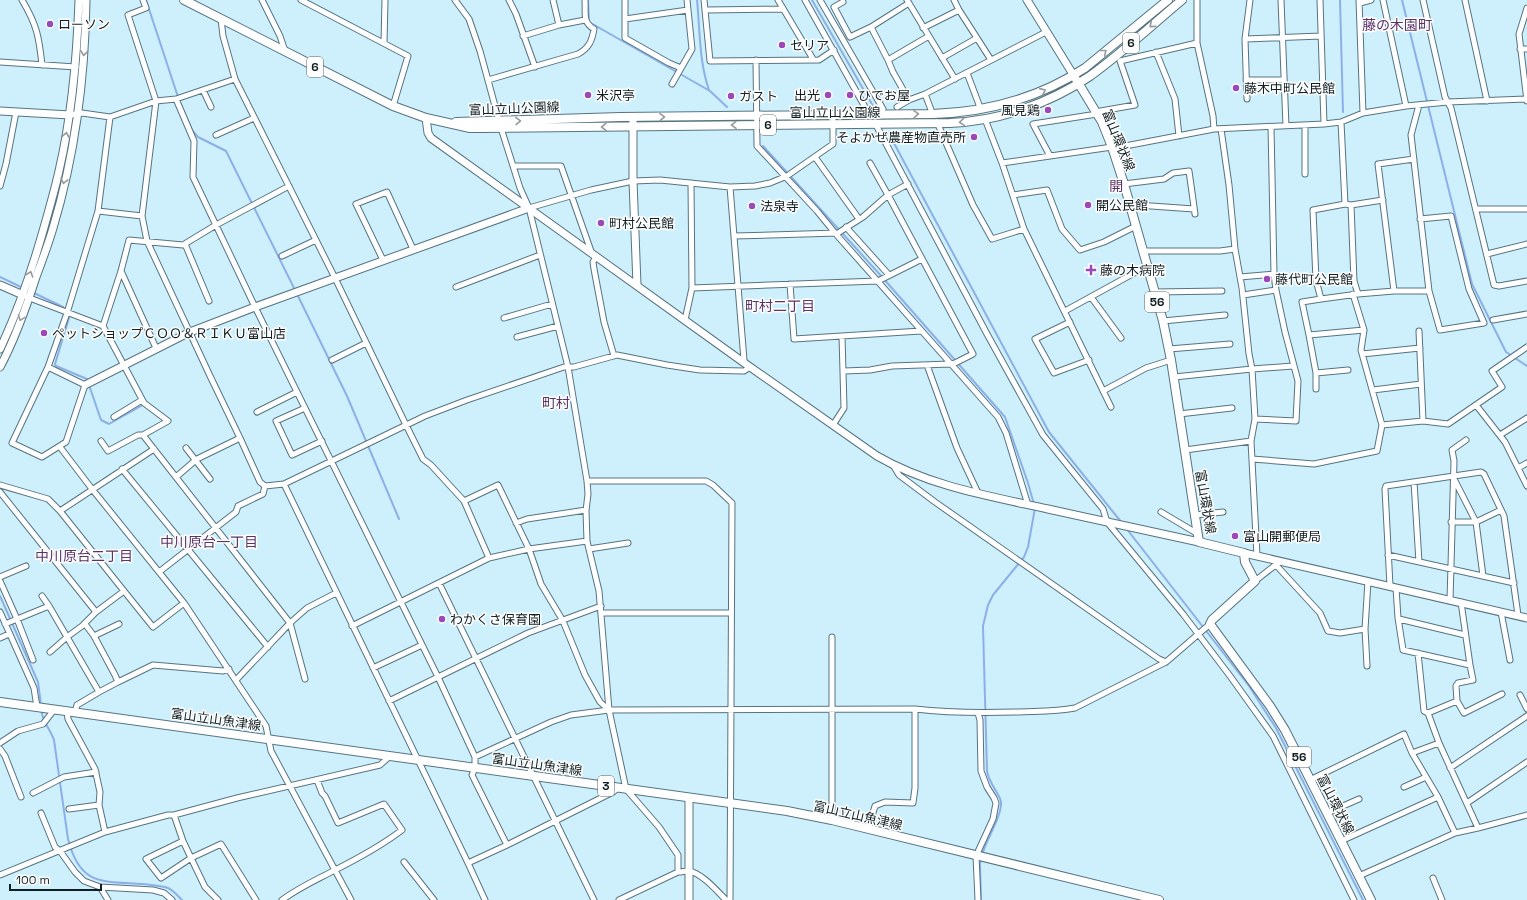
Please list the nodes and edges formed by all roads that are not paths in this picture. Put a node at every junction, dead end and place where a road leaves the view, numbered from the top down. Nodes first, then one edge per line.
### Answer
1 (22, 0) edge
2 (78, 0) edge
3 (86, 0) edge
4 (143, 0) edge
5 (184, 0) edge
6 (262, 0) edge
7 (301, 0) edge
8 (385, 0) edge
9 (455, 0) edge
10 (509, 0) edge
11 (553, 0) edge
12 (585, 0) edge
13 (625, 0) edge
14 (687, 0) edge
15 (704, 0) edge
16 (778, 0) edge
17 (805, 0) edge
18 (820, 0) edge
19 (843, 0) edge
20 (954, 0) edge
21 (1028, 0) edge
22 (1168, 0) edge
23 (1182, 0) edge
24 (1197, 0) edge
25 (1250, 0) edge
26 (1281, 0) edge
27 (1320, 0) edge
28 (1371, 0) edge
29 (1382, 0) edge
30 (1423, 0) edge
31 (1465, 0) edge
32 (1359, 1) edge
33 (908, 2) edge
34 (1527, 8) edge
35 (783, 9) junction
36 (688, 10) junction
37 (706, 10) junction
38 (959, 10) junction
39 (221, 19) junction
40 (625, 19) junction
41 (585, 20) junction
42 (559, 25) junction
43 (872, 26) junction
44 (923, 28) junction
45 (1046, 32) junction
46 (523, 36) junction
47 (929, 36) junction
48 (1321, 36) junction
49 (977, 38) junction
50 (1245, 39) junction
51 (1283, 39) junction
52 (384, 42) junction
53 (1197, 43) junction
54 (1520, 49) junction
55 (1527, 49) edge
56 (834, 50) junction
57 (285, 51) junction
58 (1156, 52) junction
59 (942, 58) junction
60 (813, 59) junction
61 (756, 60) junction
62 (888, 60) junction
63 (991, 60) junction
64 (0, 62) edge
65 (42, 65) junction
66 (76, 67) junction
67 (535, 67) junction
68 (681, 68) junction
69 (967, 73) junction
70 (1074, 76) junction
71 (235, 79) junction
72 (955, 79) junction
73 (488, 80) junction
74 (1246, 80) junction
75 (1284, 80) junction
76 (672, 84) dead end
77 (1078, 84) junction
78 (203, 90) junction
79 (925, 94) junction
80 (176, 99) junction
81 (1246, 99) dead end
82 (909, 100) junction
83 (1527, 100) edge
84 (156, 101) junction
85 (1487, 101) junction
86 (1448, 102) junction
87 (1419, 105) junction
88 (393, 106) junction
89 (1406, 106) junction
90 (211, 107) dead end
91 (897, 107) dead end
92 (883, 109) dead end
93 (0, 110) edge
94 (981, 110) junction
95 (16, 112) junction
96 (1096, 113) junction
97 (1363, 113) junction
98 (73, 114) junction
99 (933, 114) junction
100 (833, 115) junction
101 (869, 115) junction
102 (756, 116) junction
103 (110, 117) junction
104 (633, 117) junction
105 (254, 118) junction
106 (426, 118) junction
107 (985, 119) junction
108 (1342, 122) junction
109 (937, 123) junction
110 (833, 124) junction
111 (876, 124) junction
112 (1324, 124) junction
113 (500, 125) junction
114 (756, 125) junction
115 (1305, 125) junction
116 (633, 126) junction
117 (1286, 126) junction
118 (1270, 127) junction
119 (1214, 129) junction
120 (1220, 129) junction
121 (216, 135) dead end
122 (1179, 136) junction
123 (1112, 147) junction
124 (1050, 156) junction
125 (815, 157) junction
126 (1414, 159) junction
127 (870, 163) dead end
128 (1002, 163) junction
129 (514, 166) junction
130 (1305, 174) dead end
131 (784, 176) junction
132 (633, 181) junction
133 (691, 183) junction
134 (908, 184) junction
135 (1124, 184) junction
136 (0, 186) edge
137 (289, 186) junction
138 (730, 187) junction
139 (888, 195) junction
140 (1013, 195) junction
141 (572, 196) junction
142 (1383, 200) junction
143 (1345, 204) junction
144 (1351, 205) junction
145 (1130, 206) junction
146 (529, 208) junction
147 (1476, 209) junction
148 (1527, 209) edge
149 (98, 212) junction
150 (142, 216) junction
151 (1420, 218) junction
152 (859, 219) junction
153 (216, 225) junction
154 (1136, 226) junction
155 (846, 227) junction
156 (1024, 229) junction
157 (835, 233) junction
158 (734, 236) junction
159 (316, 240) junction
160 (147, 241) junction
161 (185, 244) junction
162 (1527, 244) edge
163 (413, 249) junction
164 (1235, 249) junction
165 (1143, 251) junction
166 (1487, 254) junction
167 (540, 255) junction
168 (594, 255) junction
169 (282, 256) dead end
170 (922, 259) junction
171 (383, 260) junction
172 (1147, 266) junction
173 (121, 271) junction
174 (1274, 274) junction
175 (889, 275) junction
176 (1240, 277) junction
177 (335, 278) junction
178 (878, 281) junction
179 (1527, 281) edge
180 (790, 284) junction
181 (0, 285) edge
182 (637, 285) junction
183 (739, 286) junction
184 (456, 287) dead end
185 (692, 288) junction
186 (1276, 290) junction
187 (1222, 291) dead end
188 (1394, 291) junction
189 (1428, 291) junction
190 (1155, 292) junction
191 (1355, 294) junction
192 (1243, 295) junction
193 (26, 296) junction
194 (1091, 297) junction
195 (1321, 299) junction
196 (209, 301) dead end
197 (552, 304) junction
198 (255, 307) junction
199 (1065, 311) junction
200 (67, 313) junction
201 (1527, 314) edge
202 (1225, 315) dead end
203 (504, 318) dead end
204 (685, 320) junction
205 (1493, 320) dead end
206 (1163, 321) junction
207 (1070, 322) junction
208 (103, 326) junction
209 (558, 326) junction
210 (1364, 330) junction
211 (1419, 330) dead end
212 (921, 331) junction
213 (190, 332) junction
214 (1309, 335) junction
215 (842, 336) junction
216 (516, 337) dead end
217 (1120, 338) dead end
218 (366, 343) junction
219 (1230, 344) dead end
220 (1527, 347) edge
221 (156, 348) junction
222 (1420, 348) junction
223 (0, 349) edge
224 (1169, 349) junction
225 (1362, 354) junction
226 (614, 356) junction
227 (332, 360) dead end
228 (1089, 360) junction
229 (1171, 360) junction
230 (743, 362) junction
231 (950, 364) junction
232 (927, 365) junction
233 (124, 366) junction
234 (1293, 366) junction
235 (0, 367) edge
236 (48, 367) junction
237 (568, 367) junction
238 (750, 367) junction
239 (1252, 368) junction
240 (1348, 370) dead end
241 (844, 371) junction
242 (1316, 373) junction
243 (1174, 377) junction
244 (85, 384) junction
245 (1421, 384) junction
246 (1316, 389) dead end
247 (1373, 390) junction
248 (1104, 391) junction
249 (297, 392) junction
250 (142, 400) junction
251 (1476, 405) junction
252 (1111, 407) dead end
253 (305, 408) junction
254 (1232, 408) dead end
255 (257, 412) dead end
256 (1179, 414) junction
257 (114, 417) dead end
258 (1527, 418) edge
259 (1255, 419) junction
260 (1423, 421) junction
261 (406, 425) junction
262 (833, 425) junction
263 (1382, 425) junction
264 (143, 435) junction
265 (1500, 435) junction
266 (240, 438) junction
267 (1466, 440) dead end
268 (101, 441) dead end
269 (322, 441) junction
270 (1251, 441) junction
271 (60, 447) junction
272 (186, 448) dead end
273 (154, 449) junction
274 (1185, 450) junction
275 (196, 460) junction
276 (1252, 460) junction
277 (332, 461) junction
278 (1527, 463) edge
279 (893, 465) junction
280 (1518, 468) junction
281 (122, 469) junction
282 (1453, 476) junction
283 (176, 477) junction
284 (210, 479) dead end
285 (587, 481) junction
286 (1414, 482) junction
287 (284, 484) junction
288 (0, 485) edge
289 (265, 486) junction
290 (1527, 486) edge
291 (92, 489) junction
292 (0, 492) edge
293 (978, 493) junction
294 (464, 501) junction
295 (1028, 505) junction
296 (586, 510) junction
297 (1501, 510) junction
298 (60, 511) junction
299 (1162, 512) dead end
300 (1223, 512) dead end
301 (1195, 516) junction
302 (1107, 522) junction
303 (1451, 522) junction
304 (1476, 522) junction
305 (516, 523) junction
306 (216, 528) junction
307 (1199, 538) junction
308 (587, 541) junction
309 (628, 543) dead end
310 (529, 549) junction
311 (589, 549) junction
312 (188, 550) junction
313 (1244, 553) junction
314 (1388, 555) junction
315 (1257, 556) junction
316 (489, 558) junction
317 (1420, 562) junction
318 (1278, 564) junction
319 (26, 566) dead end
320 (1450, 569) junction
321 (159, 572) junction
322 (1484, 576) junction
323 (0, 577) edge
324 (0, 581) edge
325 (1368, 581) junction
326 (1255, 582) junction
327 (439, 583) junction
328 (1514, 583) junction
329 (1393, 587) junction
330 (124, 591) junction
331 (336, 593) junction
332 (42, 596) dead end
333 (1450, 600) junction
334 (401, 602) junction
335 (1461, 602) junction
336 (184, 603) junction
337 (49, 606) junction
338 (601, 606) junction
339 (0, 612) edge
340 (96, 612) junction
341 (1501, 612) junction
342 (602, 613) junction
343 (731, 613) junction
344 (1518, 615) junction
345 (1527, 618) edge
346 (16, 619) junction
347 (1399, 620) junction
348 (562, 621) junction
349 (290, 623) junction
350 (6, 624) junction
351 (85, 624) junction
352 (119, 624) dead end
353 (1208, 625) junction
354 (352, 626) junction
355 (1365, 629) junction
356 (9, 634) junction
357 (1198, 634) junction
358 (1465, 635) junction
359 (94, 636) junction
360 (67, 637) junction
361 (832, 637) dead end
362 (0, 638) edge
363 (422, 645) junction
364 (268, 647) junction
365 (50, 652) dead end
366 (1418, 654) junction
367 (476, 658) junction
368 (34, 660) dead end
369 (1510, 660) dead end
370 (1166, 662) junction
371 (1470, 665) junction
372 (1367, 666) dead end
373 (373, 668) junction
374 (229, 669) junction
375 (438, 677) junction
376 (305, 679) dead end
377 (236, 680) junction
378 (118, 682) junction
379 (99, 692) junction
380 (1502, 694) dead end
381 (1520, 695) dead end
382 (389, 701) junction
383 (1457, 701) junction
384 (0, 702) edge
385 (40, 708) junction
386 (730, 709) junction
387 (831, 709) junction
388 (915, 709) junction
389 (1527, 709) edge
390 (54, 710) junction
391 (609, 710) junction
392 (71, 712) junction
393 (978, 713) junction
394 (1428, 713) junction
395 (1527, 716) edge
396 (268, 738) junction
397 (516, 739) junction
398 (0, 743) edge
399 (1439, 743) junction
400 (0, 749) edge
401 (1412, 753) junction
402 (390, 756) junction
403 (475, 758) junction
404 (418, 759) junction
405 (1527, 762) edge
406 (475, 768) junction
407 (1450, 768) junction
408 (96, 772) junction
409 (532, 775) junction
410 (1426, 777) junction
411 (318, 780) junction
412 (1310, 780) junction
413 (289, 786) junction
414 (1404, 787) dead end
415 (622, 788) junction
416 (33, 793) dead end
417 (21, 797) dead end
418 (1438, 797) junction
419 (689, 798) junction
420 (1359, 799) dead end
421 (731, 803) junction
422 (1467, 803) junction
423 (98, 805) junction
424 (69, 809) dead end
425 (41, 813) dead end
426 (1327, 813) junction
427 (174, 815) junction
428 (1527, 815) edge
429 (832, 820) junction
430 (556, 822) junction
431 (1478, 828) junction
432 (868, 829) junction
433 (105, 832) junction
434 (1455, 833) junction
435 (1342, 840) junction
436 (183, 841) junction
437 (507, 845) junction
438 (60, 851) junction
439 (976, 856) junction
440 (191, 858) junction
441 (404, 862) dead end
442 (468, 863) junction
443 (334, 871) junction
444 (689, 871) junction
445 (678, 872) junction
446 (0, 875) edge
447 (1359, 876) junction
448 (1433, 878) dead end
449 (100, 887) junction
450 (108, 900) edge
451 (172, 900) edge
452 (218, 900) edge
453 (256, 900) edge
454 (282, 900) edge
455 (351, 900) edge
456 (434, 900) edge
457 (485, 900) edge
458 (594, 900) edge
459 (619, 900) edge
460 (689, 900) edge
461 (726, 900) edge
462 (730, 900) edge
463 (978, 900) edge
464 (1159, 900) edge
465 (1354, 900) edge
466 (1371, 900) edge
467 (1442, 900) edge

1 - 65 street
2 - 66 street
3 -> 98 street
4 - 84 street
5 - 39 main road, 富山立山公園線 / 6
6 - 57 street
7 - 52 street
8 - 52 street
9 - 73 street
10 - 46 street
11 - 42 street
12 - 41 street
13 - 40 street
14 - 36 street
15 - 37 street
16 - 35 street
17 - 56 street
18 - 92 street
19 - 43 street
20 - 38 street
21 - 45 street
70 -> 22 main road, 富山立山公園線 / 6
23 -> 77 main road, 富山立山公園線 / 6
24 - 53 street
25 - 50 street
26 - 51 street
27 - 48 street
28 - 32 street
29 - 89 street
30 - 86 street
31 - 85 street
32 - 97 street
33 - 43 street
33 - 44 street
34 - 54 street
35 - 37 street
35 - 60 street
36 - 40 street
36 - 68 street
37 - 61 street
38 - 44 street
38 - 49 street
39 - 57 main road, 富山立山公園線 / 6
39 - 71 street
40 - 68 street
41 - 42 street
41 - 67 street
42 - 46 street
43 - 62 street
44 - 47 street
45 - 63 street
45 - 70 street
46 - 67 street
47 - 59 street
47 - 62 street
48 - 51 street
48 - 112 street
49 - 59 street
49 - 63 street
50 - 51 street
50 - 74 street
51 - 75 street
52 - 88 street
53 - 58 street
53 - 119 street
54 - 55 street
54 - 83 street
56 - 60 street
56 - 101 street
57 - 88 main road, 富山立山公園線 / 6
58 - 96 street
58 - 122 street
59 - 72 street
60 - 61 street
61 - 102 street
62 - 82 street
63 - 69 street
64 - 65 street
65 - 66 street
66 - 98 street
67 - 73 street
68 - 76 street
69 - 72 street
69 - 94 street
70 - 77 main road, 富山環状線 / 56
94 -> 70 main road, 富山立山公園線 / 6
71 - 78 street
71 - 105 street
72 - 79 street
73 - 113 street
74 - 75 street
74 - 81 street
75 - 117 street
77 - 96 main road, 富山環状線 / 56
77 - 107 main road, 富山立山公園線 / 6
78 - 80 street
78 - 90 street
79 - 82 street
79 - 99 street
80 - 84 street
80 - 153 street
82 - 91 street
83 - 85 street
84 - 103 street
84 - 150 street
85 - 86 street
86 - 87 street
86 - 147 street
87 - 89 street
87 - 126 street
88 - 106 main road, 富山立山公園線 / 6
89 - 97 street
93 - 95 street
94 - 99 main road, 富山立山公園線 / 6
95 - 98 street
95 - 136 street
96 - 123 main road, 富山環状線 / 56
96 - 124 street
97 - 108 street
98 - 103 street
98 - 193 street
101 -> 99 main road, 富山立山公園線 / 6
99 - 109 street
100 - 101 main road, 富山立山公園線 / 6
100 - 102 main road, 富山立山公園線 / 6
100 - 110 street
101 - 111 street
104 -> 102 main road, 富山立山公園線 / 6
102 - 114 street
103 - 149 street
113 -> 104 main road, 富山立山公園線 / 6
104 - 116 street
105 - 121 street
105 - 137 street
106 - 113 main road, 富山立山公園線 / 6
106 - 146 street
107 -> 109 main road, 富山立山公園線 / 6
107 - 128 street
108 - 112 street
108 - 143 street
109 - 111 main road, 富山立山公園線 / 6
109 - 156 street
110 - 111 main road, 富山立山公園線 / 6
110 - 114 main road, 富山立山公園線 / 6
110 - 125 street
111 - 134 street
112 - 115 street
116 -> 113 main road, 富山立山公園線 / 6
113 - 129 street
114 -> 116 main road, 富山立山公園線 / 6
114 - 131 street
115 - 117 street
115 - 130 street
116 - 132 street
117 - 118 street
118 - 120 street
118 - 174 street
119 - 120 street
119 - 122 street
120 - 164 street
122 - 123 street
123 - 124 street
123 - 135 main road, 富山環状線 / 56
124 - 128 street
125 - 131 street
125 - 152 street
126 - 142 street
126 - 151 street
127 - 139 street
128 - 140 street
129 - 141 street
129 - 146 street
131 - 138 street
131 - 157 street
132 - 133 street
132 - 141 street
132 - 182 street
133 - 138 street
133 - 185 street
134 - 139 street
134 - 302 street
135 - 145 main road, 富山環状線 / 56
135 - 145 street
137 - 153 street
137 - 159 street
138 - 158 street
139 - 152 street
139 - 170 street
140 - 154 street
140 - 156 street
141 - 146 street
141 - 168 street
142 - 144 street
142 - 188 street
143 - 144 street
143 - 195 street
144 - 191 street
145 - 154 main road, 富山環状線 / 56
146 - 163 street
146 - 167 street
146 - 168 street
147 - 148 street
147 - 166 street
149 - 150 street
149 - 200 street
150 - 160 street
151 - 189 street
151 - 189 street
152 - 155 street
153 - 161 street
153 - 198 street
154 - 165 main road, 富山環状線 / 56
155 - 157 street
155 - 175 street
156 - 199 street
157 - 158 street
157 - 178 street
158 - 183 street
159 - 169 street
159 - 177 street
160 - 161 street
160 - 173 street
160 - 213 street
161 - 196 street
162 - 166 street
163 - 171 street
163 - 171 street
164 - 165 street
164 - 176 street
165 - 172 main road, 富山環状線 / 56
166 - 179 street
167 - 184 street
167 - 197 street
168 - 182 street
168 - 226 street
170 - 175 street
170 - 231 street
171 - 177 street
172 - 190 main road, 富山環状線 / 56
172 - 194 street
173 - 208 street
173 - 221 street
174 - 176 street
174 - 186 street
175 - 178 street
176 - 192 street
177 - 198 street
177 - 218 street
178 - 180 street
178 - 212 street
180 - 183 street
180 - 215 street
181 - 193 street
182 - 204 street
183 - 185 street
183 - 230 street
185 - 204 street
186 - 192 street
186 - 234 street
187 - 190 street
188 - 189 street
188 - 191 street
190 - 206 main road, 富山環状線 / 56
191 - 195 street
191 - 210 street
192 - 239 street
193 - 200 street
193 - 223 street
193 -> 235 street
194 - 199 street
194 - 217 street
195 - 214 street
197 - 203 street
197 - 209 street
198 - 213 street
198 - 249 street
199 - 207 street
200 - 208 street
200 - 236 street
201 - 205 street
202 - 206 street
204 - 230 street
206 - 224 main road, 富山環状線 / 56
207 - 228 street
207 - 228 street
208 - 233 street
209 - 216 street
209 - 237 street
210 - 214 street
210 - 225 street
211 - 222 street
212 - 215 street
212 - 231 street
213 - 221 street
213 - 266 street
214 - 242 street
215 - 241 street
218 - 227 street
218 - 261 street
219 - 224 street
220 - 251 street
221 - 233 street
222 - 225 street
222 - 245 street
224 - 229 main road, 富山環状線 / 56
225 - 247 street
226 - 237 street
226 - 238 street
228 - 248 street
229 - 243 main road, 富山環状線 / 56
229 - 248 street
230 - 238 street
231 - 232 street
231 - 295 street
232 - 241 street
232 - 293 street
233 - 244 street
233 - 250 street
234 - 239 street
234 - 259 street
236 - 244 street
236 - 271 street
237 - 261 street
237 - 285 street
238 - 262 street
239 - 243 street
239 - 259 street
240 - 242 street
241 - 262 street
242 - 246 street
243 - 256 main road, 富山環状線 / 56
244 - 271 street
245 - 247 street
245 - 260 street
247 - 263 street
248 - 252 street
249 - 253 street
249 - 255 street
250 - 257 street
250 - 264 street
251 - 260 street
251 - 265 street
253 - 269 street
253 - 269 street
254 - 256 street
256 - 274 main road, 富山環状線 / 56
258 - 265 street
259 - 270 street
260 - 263 street
261 - 277 street
261 - 294 street
262 - 279 street
263 - 276 street
264 - 268 street
264 - 273 street
265 - 280 street
266 - 275 street
266 - 289 street
267 - 282 street
269 - 277 street
270 - 274 street
270 - 276 street
271 - 291 street
272 - 275 street
273 - 281 street
273 - 283 street
274 - 301 main road, 富山環状線 / 56
275 - 283 street
275 - 284 street
276 - 315 street
277 - 287 street
277 - 334 street
278 - 280 street
279 - 293 street
279 - 370 street
280 - 290 street
281 - 291 street
281 - 312 street
282 - 286 street
282 - 297 street
282 - 303 street
282 - 304 street
283 - 306 street
285 - 296 street
285 - 343 street
286 - 314 street
286 - 317 street
287 - 289 street
287 - 331 street
288 - 298 street
289 - 306 street
291 - 298 street
291 - 321 street
292 - 340 street
293 - 295 street
294 - 305 street
294 - 316 street
295 - 302 street
296 - 305 street
296 - 308 street
297 - 304 street
297 - 328 street
298 - 330 street
299 - 307 street
300 - 301 street
301 - 307 main road, 富山環状線 / 56
302 - 307 street
302 - 357 street
303 - 304 street
303 - 320 street
304 - 322 street
305 - 310 street
306 - 312 street
306 - 349 street
307 - 313 main road, 富山環状線
308 - 310 street
308 - 311 street
309 - 311 street
310 - 316 street
310 - 348 street
311 - 338 street
312 - 321 street
312 - 364 street
313 - 315 street
313 - 326 main road
314 - 317 street
314 - 329 street
315 - 318 street
316 - 327 street
317 - 320 street
318 - 325 street
318 - 326 street
318 - 355 street
319 - 323 street
320 - 322 street
320 - 333 street
321 - 336 street
322 - 328 street
324 - 346 street
325 - 329 street
325 - 355 street
326 - 353 main road
327 - 334 street
327 - 367 street
328 - 344 street
329 - 333 street
329 - 347 street
330 - 336 street
330 - 340 street
331 - 349 street
331 - 354 street
332 - 337 street
333 - 335 street
334 - 354 street
334 - 363 street
335 - 341 street
335 - 358 street
336 - 374 street
337 - 346 street
337 - 360 street
338 - 342 street
338 - 348 street
339 - 350 street
340 - 351 street
341 - 344 street
341 - 369 street
342 - 343 street
342 - 391 street
343 - 386 street
344 - 345 street
346 - 350 street
346 - 368 street
347 - 358 street
347 - 366 street
348 - 367 street
348 - 391 street
349 - 364 street
349 - 376 street
350 - 356 street
351 - 359 street
351 - 360 street
352 - 359 street
353 - 357 street
353 - 412 main road, 富山環状線 / 56
354 - 373 street
355 - 372 street
356 - 362 street
356 - 385 street
357 - 370 street
357 - 465 street
358 - 371 street
359 - 378 street
360 - 365 street
360 - 379 street
361 - 387 street
363 - 373 street
363 - 375 street
364 - 377 street
366 - 371 street
366 - 394 street
367 - 375 street
367 - 397 street
370 - 393 street
371 - 383 street
373 - 382 street
374 - 377 street
374 - 378 street
375 - 382 street
375 - 403 street
377 - 396 street
378 - 379 street
379 - 392 street
380 - 383 street
381 - 389 street
382 - 404 street
383 - 394 street
384 - 385 main road, 富山立山魚津線 / 3
385 - 390 main road, 富山立山魚津線 / 3
386 - 387 street
386 - 391 street
386 - 421 street
387 - 388 street
387 - 429 street
388 - 393 street
388 - 432 street
390 - 392 main road, 富山立山魚津線 / 3
390 - 398 street
391 - 397 street
391 - 415 street
392 - 396 main road, 富山立山魚津線 / 3
392 - 408 street
393 - 439 street
394 - 399 street
395 - 407 street
396 - 402 main road, 富山立山魚津線 / 3
396 - 413 street
397 - 403 street
397 - 409 street
399 - 401 street
399 - 407 street
400 - 417 street
401 - 410 street
401 - 412 street
402 - 404 main road, 富山立山魚津線 / 3
402 - 411 street
403 - 406 street
404 - 406 main road, 富山立山魚津線 / 3
404 - 442 street
405 - 422 street
406 - 409 main road, 富山立山魚津線 / 3
406 - 437 street
407 - 422 street
408 - 416 street
408 - 423 street
409 - 415 main road, 富山立山魚津線 / 3
409 - 430 street
410 - 414 street
410 - 418 street
411 - 413 street
411 - 443 street
412 - 426 main road, 富山環状線 / 56
413 - 427 street
413 - 443 street
415 - 419 main road, 富山立山魚津線 / 3
415 - 430 street
415 - 445 street
418 - 434 street
418 - 435 street
419 - 421 main road, 富山立山魚津線 / 3
419 - 444 street
420 - 426 street
421 - 429 main road, 富山立山魚津線 / 3
421 - 462 street
422 - 431 street
423 - 424 street
423 - 433 street
425 - 438 street
426 - 435 main road, 富山環状線 / 56
427 - 433 street
427 - 436 street
428 - 431 street
429 - 432 main road, 富山立山魚津線 / 3
430 - 437 street
430 - 458 street
431 - 434 street
432 - 439 main road, 富山立山魚津線 / 3
433 - 438 street
434 - 447 street
435 - 447 main road, 富山環状線 / 56
436 - 440 street
436 - 440 street
437 - 442 street
438 - 446 street
438 - 449 street
439 - 463 street
439 - 464 main road, 富山立山魚津線 / 3
440 - 452 street
440 - 453 street
441 - 456 street
442 - 457 street
443 - 454 street
443 - 455 street
444 - 445 street
444 - 460 street
444 - 461 street
445 - 459 street
447 - 466 main road, 富山環状線 / 56
448 - 467 street
449 - 450 street
449 - 451 street

